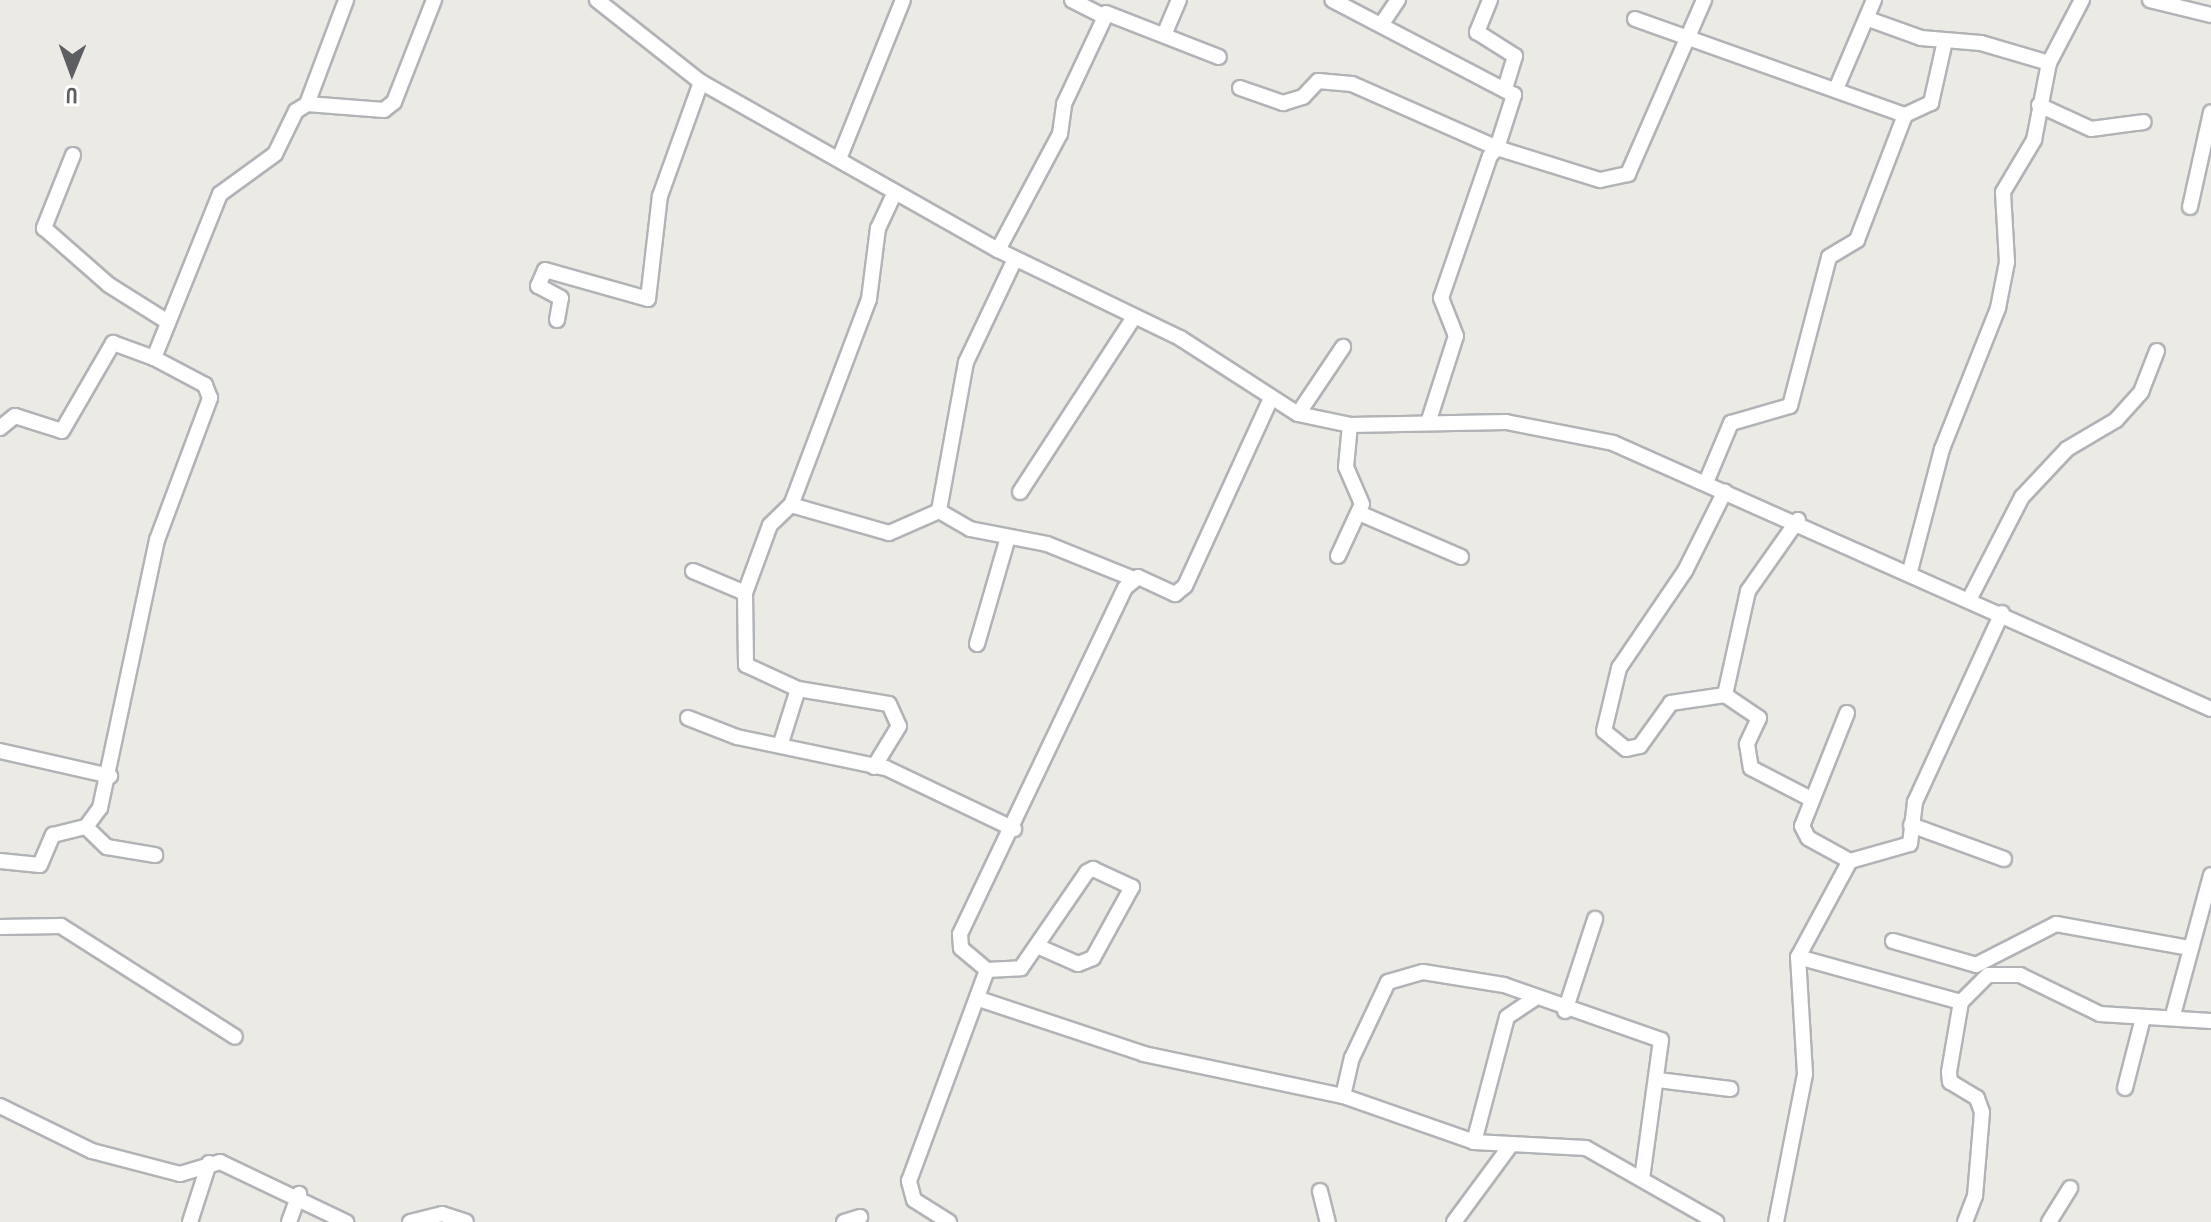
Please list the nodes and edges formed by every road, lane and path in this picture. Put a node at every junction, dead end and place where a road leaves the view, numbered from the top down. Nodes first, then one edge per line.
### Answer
1 (346, 0) edge
2 (434, 0) edge
3 (597, 0) edge
4 (903, 0) edge
5 (1072, 0) edge
6 (1179, 0) edge
7 (1332, 0) edge
8 (1398, 0) edge
9 (1490, 0) edge
10 (1704, 0) edge
11 (1874, 0) edge
12 (2082, 0) edge
13 (2150, 0) edge
14 (1106, 13) junction
15 (2211, 15) edge
16 (1635, 19) dead end
17 (1871, 20) junction
18 (1383, 22) junction
19 (1164, 35) junction
20 (1690, 38) junction
21 (1945, 41) junction
22 (1219, 57) dead end
23 (2049, 63) junction
24 (701, 82) junction
25 (1240, 88) dead end
26 (1505, 88) junction
27 (1836, 89) junction
28 (307, 104) junction
29 (2039, 105) junction
30 (2211, 112) edge
31 (1905, 115) junction
32 (2144, 122) dead end
33 (1497, 148) junction
34 (73, 155) dead end
35 (839, 159) junction
36 (2205, 180) edge
37 (895, 192) junction
38 (2190, 207) dead end
39 (998, 250) junction
40 (1015, 259) junction
41 (1134, 317) junction
42 (557, 320) dead end
43 (168, 322) junction
44 (1343, 347) dead end
45 (2157, 351) dead end
46 (154, 358) junction
47 (1270, 400) junction
48 (1298, 414) junction
49 (1429, 420) junction
50 (1350, 425) junction
51 (0, 428) edge
52 (1707, 480) junction
53 (1725, 491) junction
54 (1020, 492) dead end
55 (791, 505) junction
56 (939, 511) junction
57 (1359, 513) junction
58 (1798, 520) junction
59 (1008, 537) junction
60 (1338, 556) dead end
61 (1461, 557) dead end
62 (693, 571) dead end
63 (1910, 571) junction
64 (1131, 578) junction
65 (745, 593) junction
66 (1970, 598) junction
67 (2002, 613) junction
68 (977, 644) dead end
69 (798, 689) junction
70 (1725, 695) junction
71 (2211, 709) edge
72 (1847, 713) dead end
73 (688, 718) dead end
74 (781, 743) junction
75 (0, 751) edge
76 (874, 767) junction
77 (110, 776) junction
78 (1811, 799) junction
79 (1911, 825) junction
80 (86, 827) junction
81 (1014, 829) junction
82 (155, 855) dead end
83 (2004, 859) dead end
84 (0, 861) edge
85 (1850, 861) junction
86 (2211, 875) edge
87 (1595, 919) dead end
88 (0, 927) edge
89 (1893, 941) dead end
90 (1037, 946) junction
91 (2189, 948) junction
92 (1798, 957) junction
93 (987, 970) junction
94 (979, 999) junction
95 (1534, 999) junction
96 (1961, 1002) junction
97 (1565, 1011) junction
98 (2173, 1015) junction
99 (2143, 1018) junction
100 (2211, 1021) edge
101 (235, 1037) dead end
102 (1658, 1080) junction
103 (2125, 1088) dead end
104 (1730, 1089) dead end
105 (1343, 1096) junction
106 (0, 1106) edge
107 (1474, 1142) junction
108 (1510, 1146) junction
109 (209, 1163) junction
110 (1642, 1178) junction
111 (2070, 1188) dead end
112 (1320, 1191) dead end
113 (299, 1194) junction
114 (860, 1217) dead end
115 (190, 1222) edge
116 (289, 1222) edge
117 (346, 1222) edge
118 (410, 1222) edge
119 (466, 1222) edge
120 (844, 1222) edge
121 (949, 1222) edge
122 (1328, 1222) edge
123 (1454, 1222) edge
124 (1716, 1222) edge
125 (1776, 1222) edge
126 (1965, 1222) edge
127 (2049, 1222) edge

1 - 28 street
2 - 28 street
3 - 24 street
4 - 35 street
5 - 14 street
6 - 19 street
7 - 18 street
8 - 18 street
9 - 26 street
10 - 20 street
11 - 17 street
12 - 23 street
13 - 15 street
14 - 19 street
14 - 39 street
16 - 20 street
17 - 21 street
17 - 27 street
18 - 26 street
19 - 22 street
20 - 27 street
20 - 33 street
21 - 23 street
21 - 31 street
23 - 29 street
24 - 35 street
24 - 42 street
25 - 33 street
26 - 33 street
27 - 31 street
28 - 43 street
29 - 32 street
29 - 63 street
30 - 36 street
31 - 52 street
33 - 49 street
34 - 43 street
35 - 37 street
36 - 38 street
37 - 39 street
37 - 55 street
39 - 40 street
40 - 41 street
40 - 56 street
41 - 47 street
41 - 54 street
43 - 46 street
44 - 48 street
45 - 66 street
46 - 51 street
46 - 77 street
47 - 48 street
47 - 64 street
48 - 50 street
49 - 50 street
49 - 52 street
50 - 57 street
52 - 53 street
53 - 58 street
53 - 70 street
55 - 56 street
55 - 65 street
56 - 59 street
57 - 60 street
57 - 61 street
58 - 63 street
58 - 70 street
59 - 64 street
59 - 68 street
62 - 65 street
63 - 66 street
64 - 81 street
65 - 69 street
66 - 67 street
67 - 71 street
67 - 79 street
69 - 74 street
69 - 76 street
70 - 78 street
72 - 78 street
73 - 74 street
74 - 76 street
75 - 77 street
76 - 81 street
77 - 80 street
78 - 85 street
79 - 83 street
79 - 85 street
80 - 82 street
80 - 84 street
81 - 93 street
85 - 92 street
86 - 91 street
87 - 97 street
88 - 101 street
89 - 91 street
90 - 90 street
90 - 93 street
91 - 98 street
92 - 96 street
92 - 125 street
93 - 94 street
94 - 105 street
94 - 121 street
95 - 97 street
95 - 105 street
95 - 107 street
96 - 99 street
96 - 126 street
97 - 102 street
98 - 99 street
98 - 100 street
99 - 103 street
102 - 104 street
102 - 110 street
105 - 107 street
106 - 109 street
107 - 108 street
108 - 110 street
108 - 123 street
109 - 113 street
109 - 115 street
110 - 124 street
111 - 127 street
112 - 122 street
113 - 116 street
113 - 117 street
114 - 120 street
118 - 119 street

